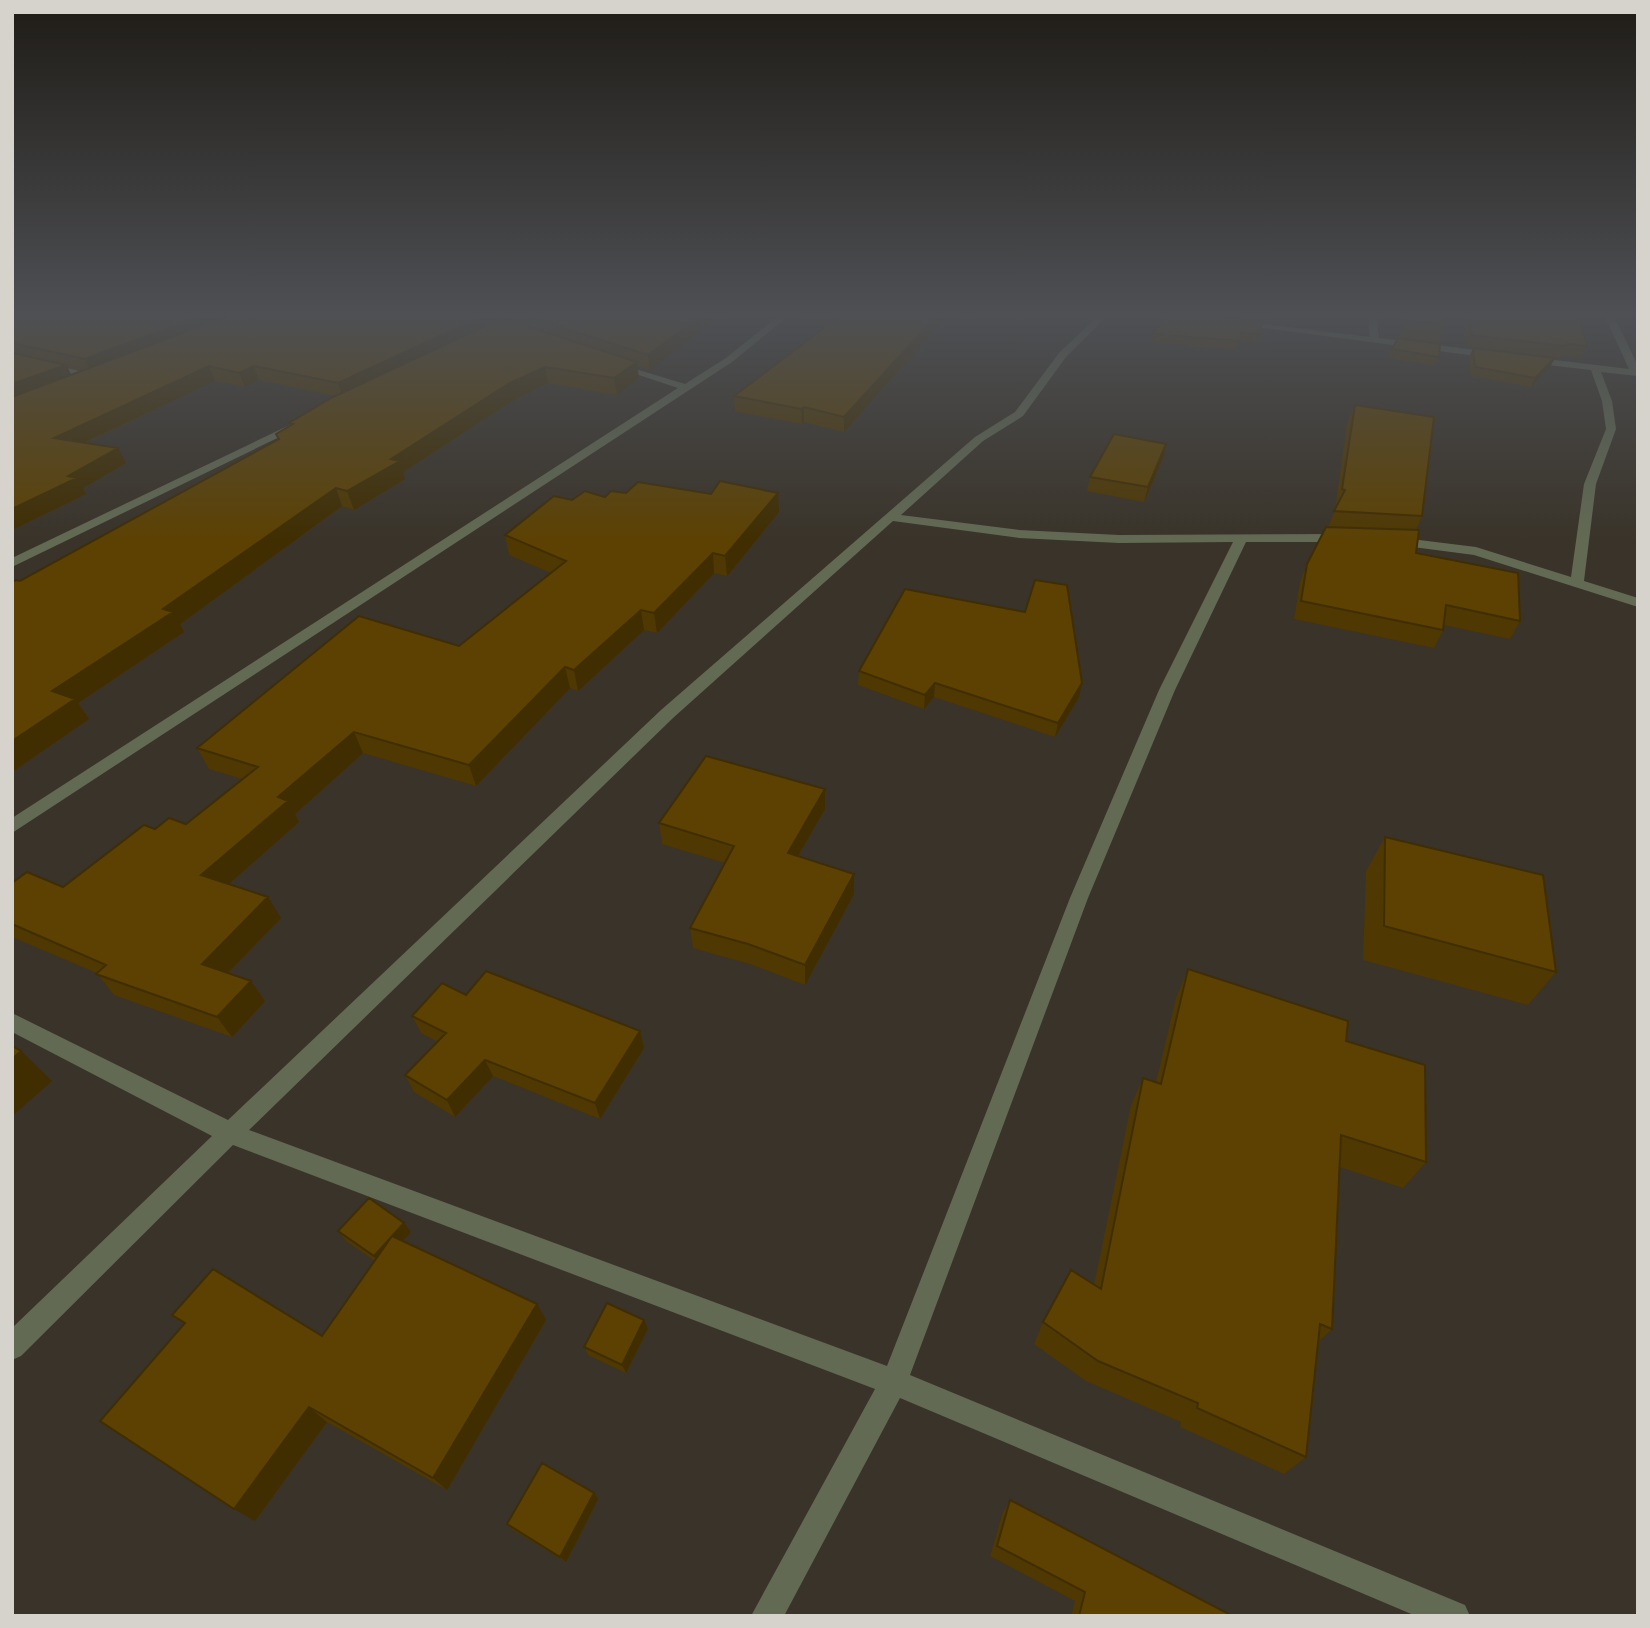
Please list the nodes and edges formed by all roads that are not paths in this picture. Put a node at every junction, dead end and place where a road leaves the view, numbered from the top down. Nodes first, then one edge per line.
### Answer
1 (684, 390) edge
2 (1038, 390) edge
3 (1603, 390) edge
4 (311, 418) edge
5 (891, 517) junction
6 (1241, 539) junction
7 (1352, 539) edge
8 (1380, 540) edge
9 (12, 563) edge
10 (1577, 581) junction
11 (1638, 603) edge
12 (12, 827) edge
13 (12, 1022) edge
14 (229, 1133) junction
15 (12, 1347) edge
16 (894, 1382) junction
17 (767, 1616) edge
18 (1454, 1616) edge

1 - 12 street
2 - 5 street
3 - 10 street
4 - 9 street
5 - 6 street
5 - 14 street
6 - 7 street
6 - 16 street
8 - 10 street
10 - 11 street
13 - 14 street
14 - 15 street
14 - 16 street
16 - 17 street
16 - 18 street

